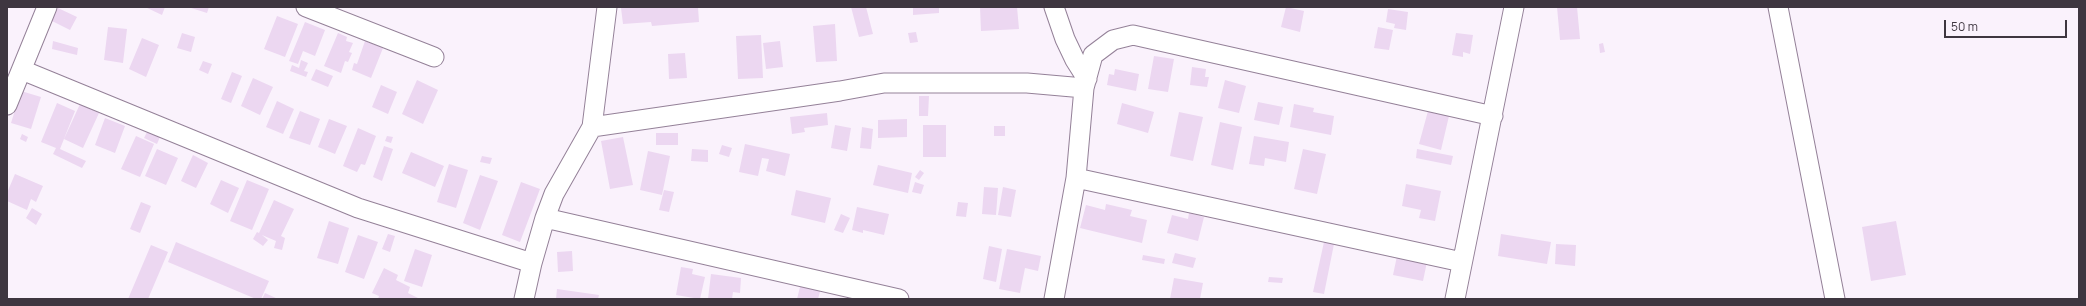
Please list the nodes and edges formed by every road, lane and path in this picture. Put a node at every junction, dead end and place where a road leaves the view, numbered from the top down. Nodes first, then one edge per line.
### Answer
1 (47, 7) edge
2 (306, 7) edge
3 (607, 7) edge
4 (1054, 7) edge
5 (1514, 7) edge
6 (1778, 7) edge
7 (434, 56) dead end
8 (22, 70) junction
9 (1086, 83) junction
10 (7, 105) edge
11 (1494, 116) junction
12 (592, 127) junction
13 (1076, 178) junction
14 (545, 218) junction
15 (1462, 262) junction
16 (532, 263) junction
17 (524, 299) edge
18 (898, 299) edge
19 (1054, 299) edge
20 (1455, 299) edge
21 (1835, 299) edge

1 - 8 street
2 - 7 street
3 - 12 street
4 - 9 street
5 - 11 street
6 - 21 street
8 - 10 street
8 - 16 street
9 - 11 street
9 - 12 street
9 - 13 street
11 - 15 street
12 - 14 street
13 - 15 street
13 - 19 street
14 - 16 street
14 - 18 street
15 - 20 street
16 - 17 street

